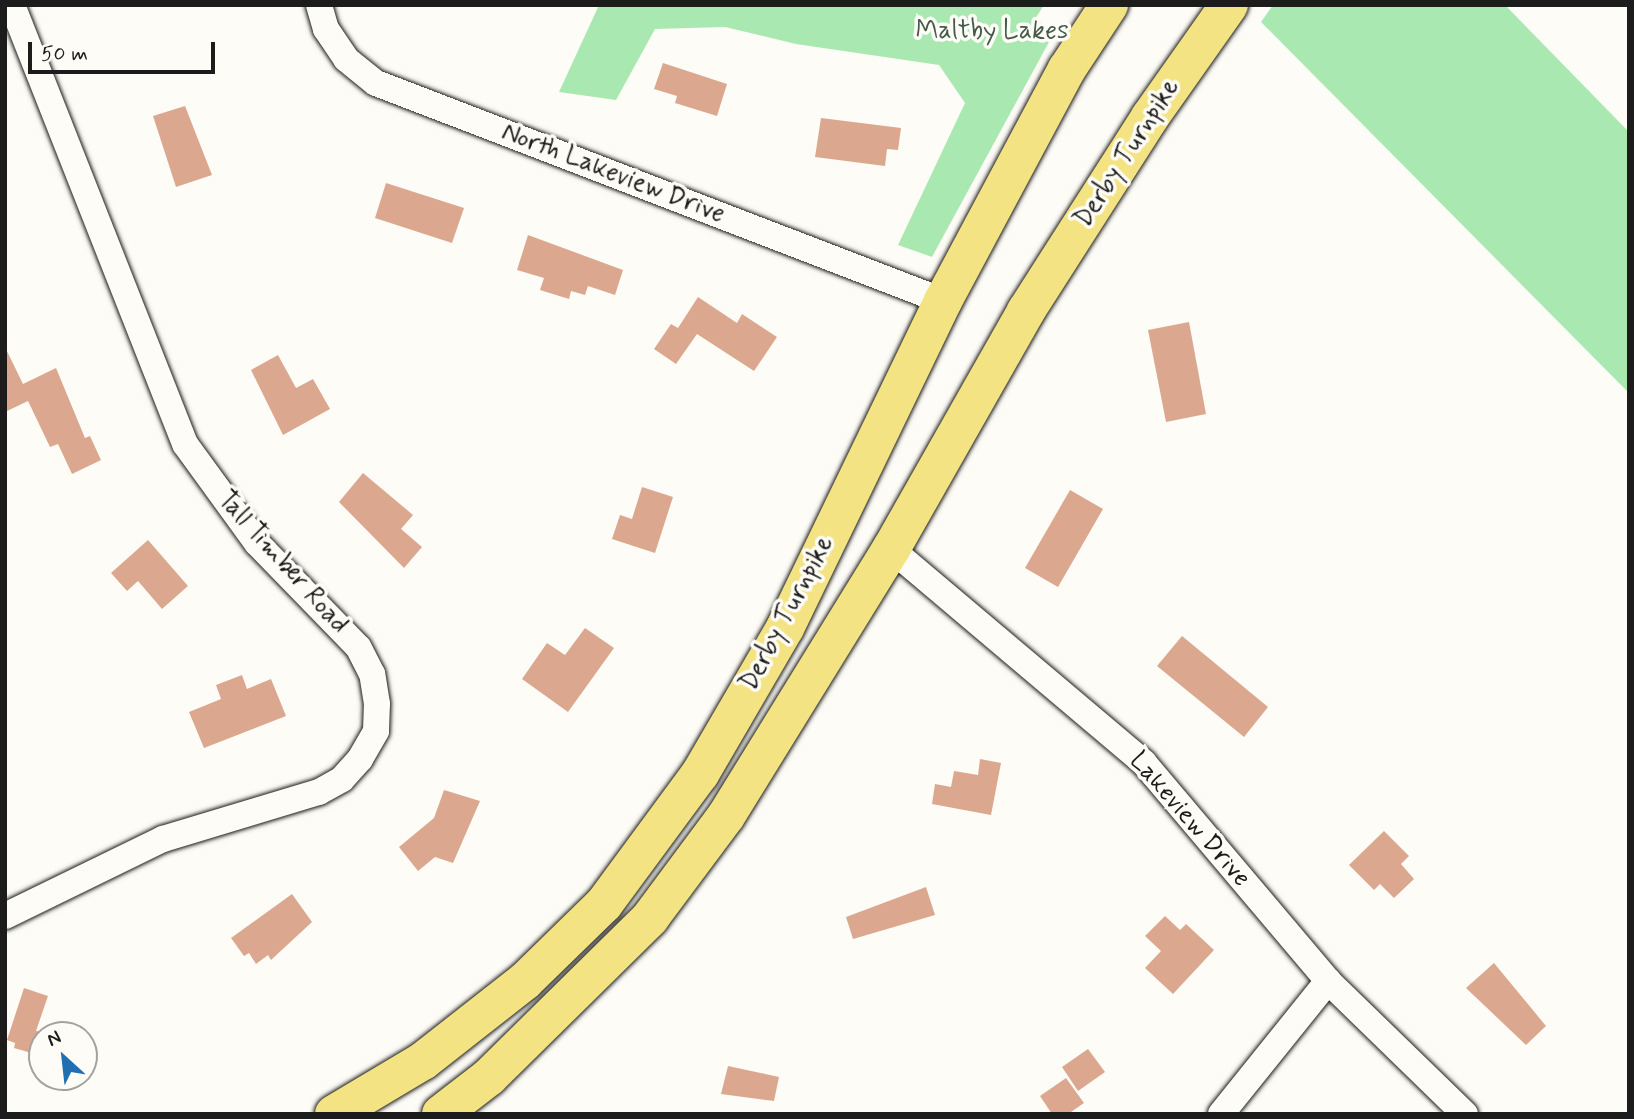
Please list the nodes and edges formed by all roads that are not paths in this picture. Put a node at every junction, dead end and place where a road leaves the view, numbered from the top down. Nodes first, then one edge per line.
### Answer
1 (12, 5) edge
2 (319, 5) edge
3 (1109, 5) edge
4 (1229, 5) edge
5 (943, 301) junction
6 (891, 549) junction
7 (5, 916) edge
8 (1328, 981) junction
9 (334, 1114) edge
10 (442, 1114) edge
11 (1221, 1114) edge
12 (1465, 1114) edge

1 - 7 street, Tall Timber Road
2 - 5 street, North Lakeview Drive
3 - 5 highway, Derby Turnpike
4 - 6 highway, Derby Turnpike
5 - 9 highway, Derby Turnpike
6 - 8 street, Lakeview Drive
6 - 10 highway, Derby Turnpike
8 - 11 street
8 - 12 street, Lakeview Drive

